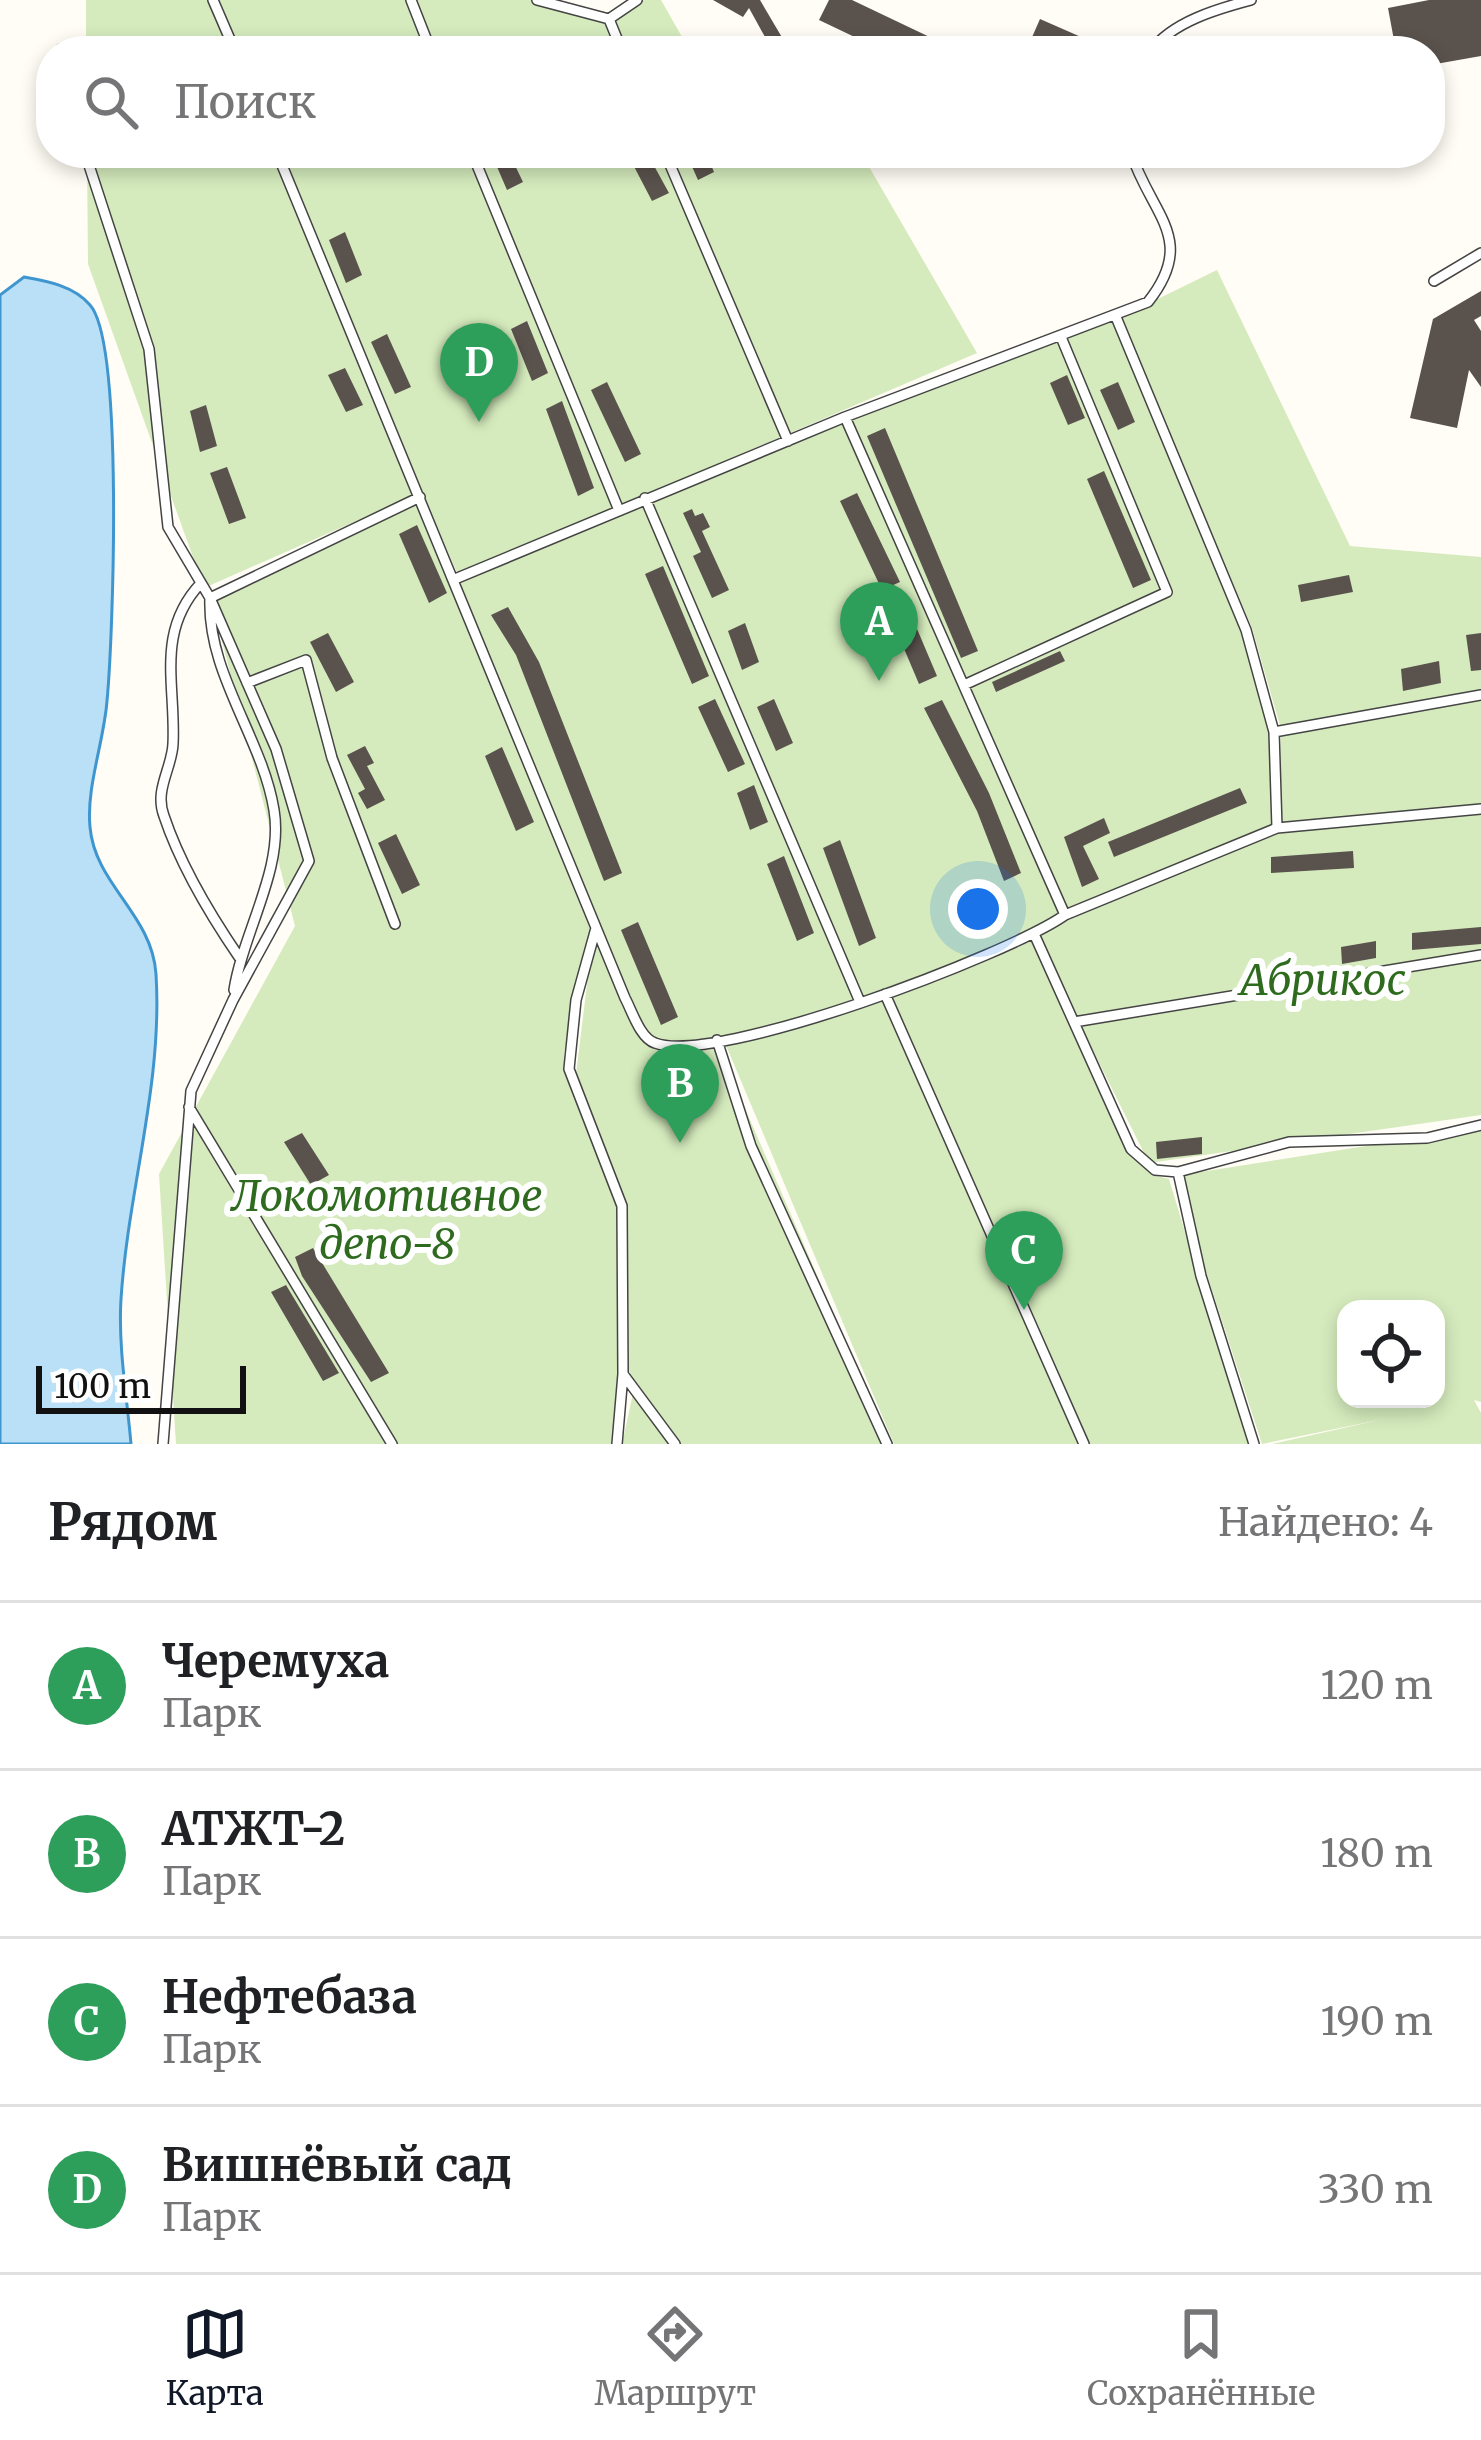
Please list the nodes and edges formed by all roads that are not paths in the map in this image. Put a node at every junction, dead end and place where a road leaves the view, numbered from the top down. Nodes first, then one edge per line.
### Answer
1 (213, 0) edge
2 (411, 0) edge
3 (537, 0) edge
4 (637, 0) edge
5 (1251, 0) edge
6 (609, 19) junction
7 (229, 36) edge
8 (425, 36) edge
9 (616, 36) edge
10 (1164, 36) edge
11 (90, 168) edge
12 (283, 168) edge
13 (478, 168) edge
14 (671, 168) edge
15 (1138, 168) edge
16 (1481, 253) edge
17 (1434, 281) dead end
18 (1116, 316) junction
19 (1061, 337) junction
20 (845, 417) junction
21 (788, 441) junction
22 (420, 497) junction
23 (646, 498) junction
24 (618, 508) junction
25 (455, 579) junction
26 (201, 583) junction
27 (210, 598) junction
28 (247, 683) junction
29 (964, 686) junction
30 (1481, 695) edge
31 (1274, 732) junction
32 (1481, 809) edge
33 (1276, 828) junction
34 (1065, 915) junction
35 (395, 924) dead end
36 (596, 926) junction
37 (1035, 936) junction
38 (1481, 956) edge
39 (239, 957) junction
40 (885, 994) junction
41 (232, 1000) junction
42 (860, 1002) junction
43 (1074, 1022) junction
44 (717, 1040) junction
45 (189, 1107) junction
46 (1481, 1125) edge
47 (1178, 1172) junction
48 (623, 1374) junction
49 (163, 1444) edge
50 (392, 1444) edge
51 (617, 1444) edge
52 (674, 1444) edge
53 (886, 1444) edge
54 (1084, 1444) edge
55 (1254, 1444) edge

1 - 7 lane
2 - 8 lane
3 - 6 lane
4 - 6 lane
5 - 10 lane
6 - 9 lane
11 - 26 lane
12 - 22 lane
13 - 24 lane
14 - 21 lane
15 - 18 lane
16 - 17 lane
18 - 19 lane
18 - 31 lane
19 - 20 lane
19 - 29 lane
20 - 21 lane
20 - 29 lane
21 - 23 lane
22 - 25 lane
22 - 27 lane
23 - 24 lane
23 - 42 lane
24 - 25 lane
25 - 36 lane
26 - 27 lane
26 - 39 lane
27 - 28 lane
27 - 39 lane
28 - 35 lane
28 - 41 lane
29 - 34 lane
30 - 31 lane
31 - 33 lane
32 - 33 lane
33 - 34 lane
34 - 37 lane
36 - 44 lane
36 - 48 lane
37 - 40 lane
37 - 43 lane
38 - 43 lane
39 - 41 lane
40 - 42 lane
40 - 54 lane
41 - 45 lane
42 - 44 lane
43 - 47 lane
44 - 53 lane
45 - 49 lane
45 - 50 lane
46 - 47 lane
47 - 55 lane
48 - 51 lane
48 - 52 lane

